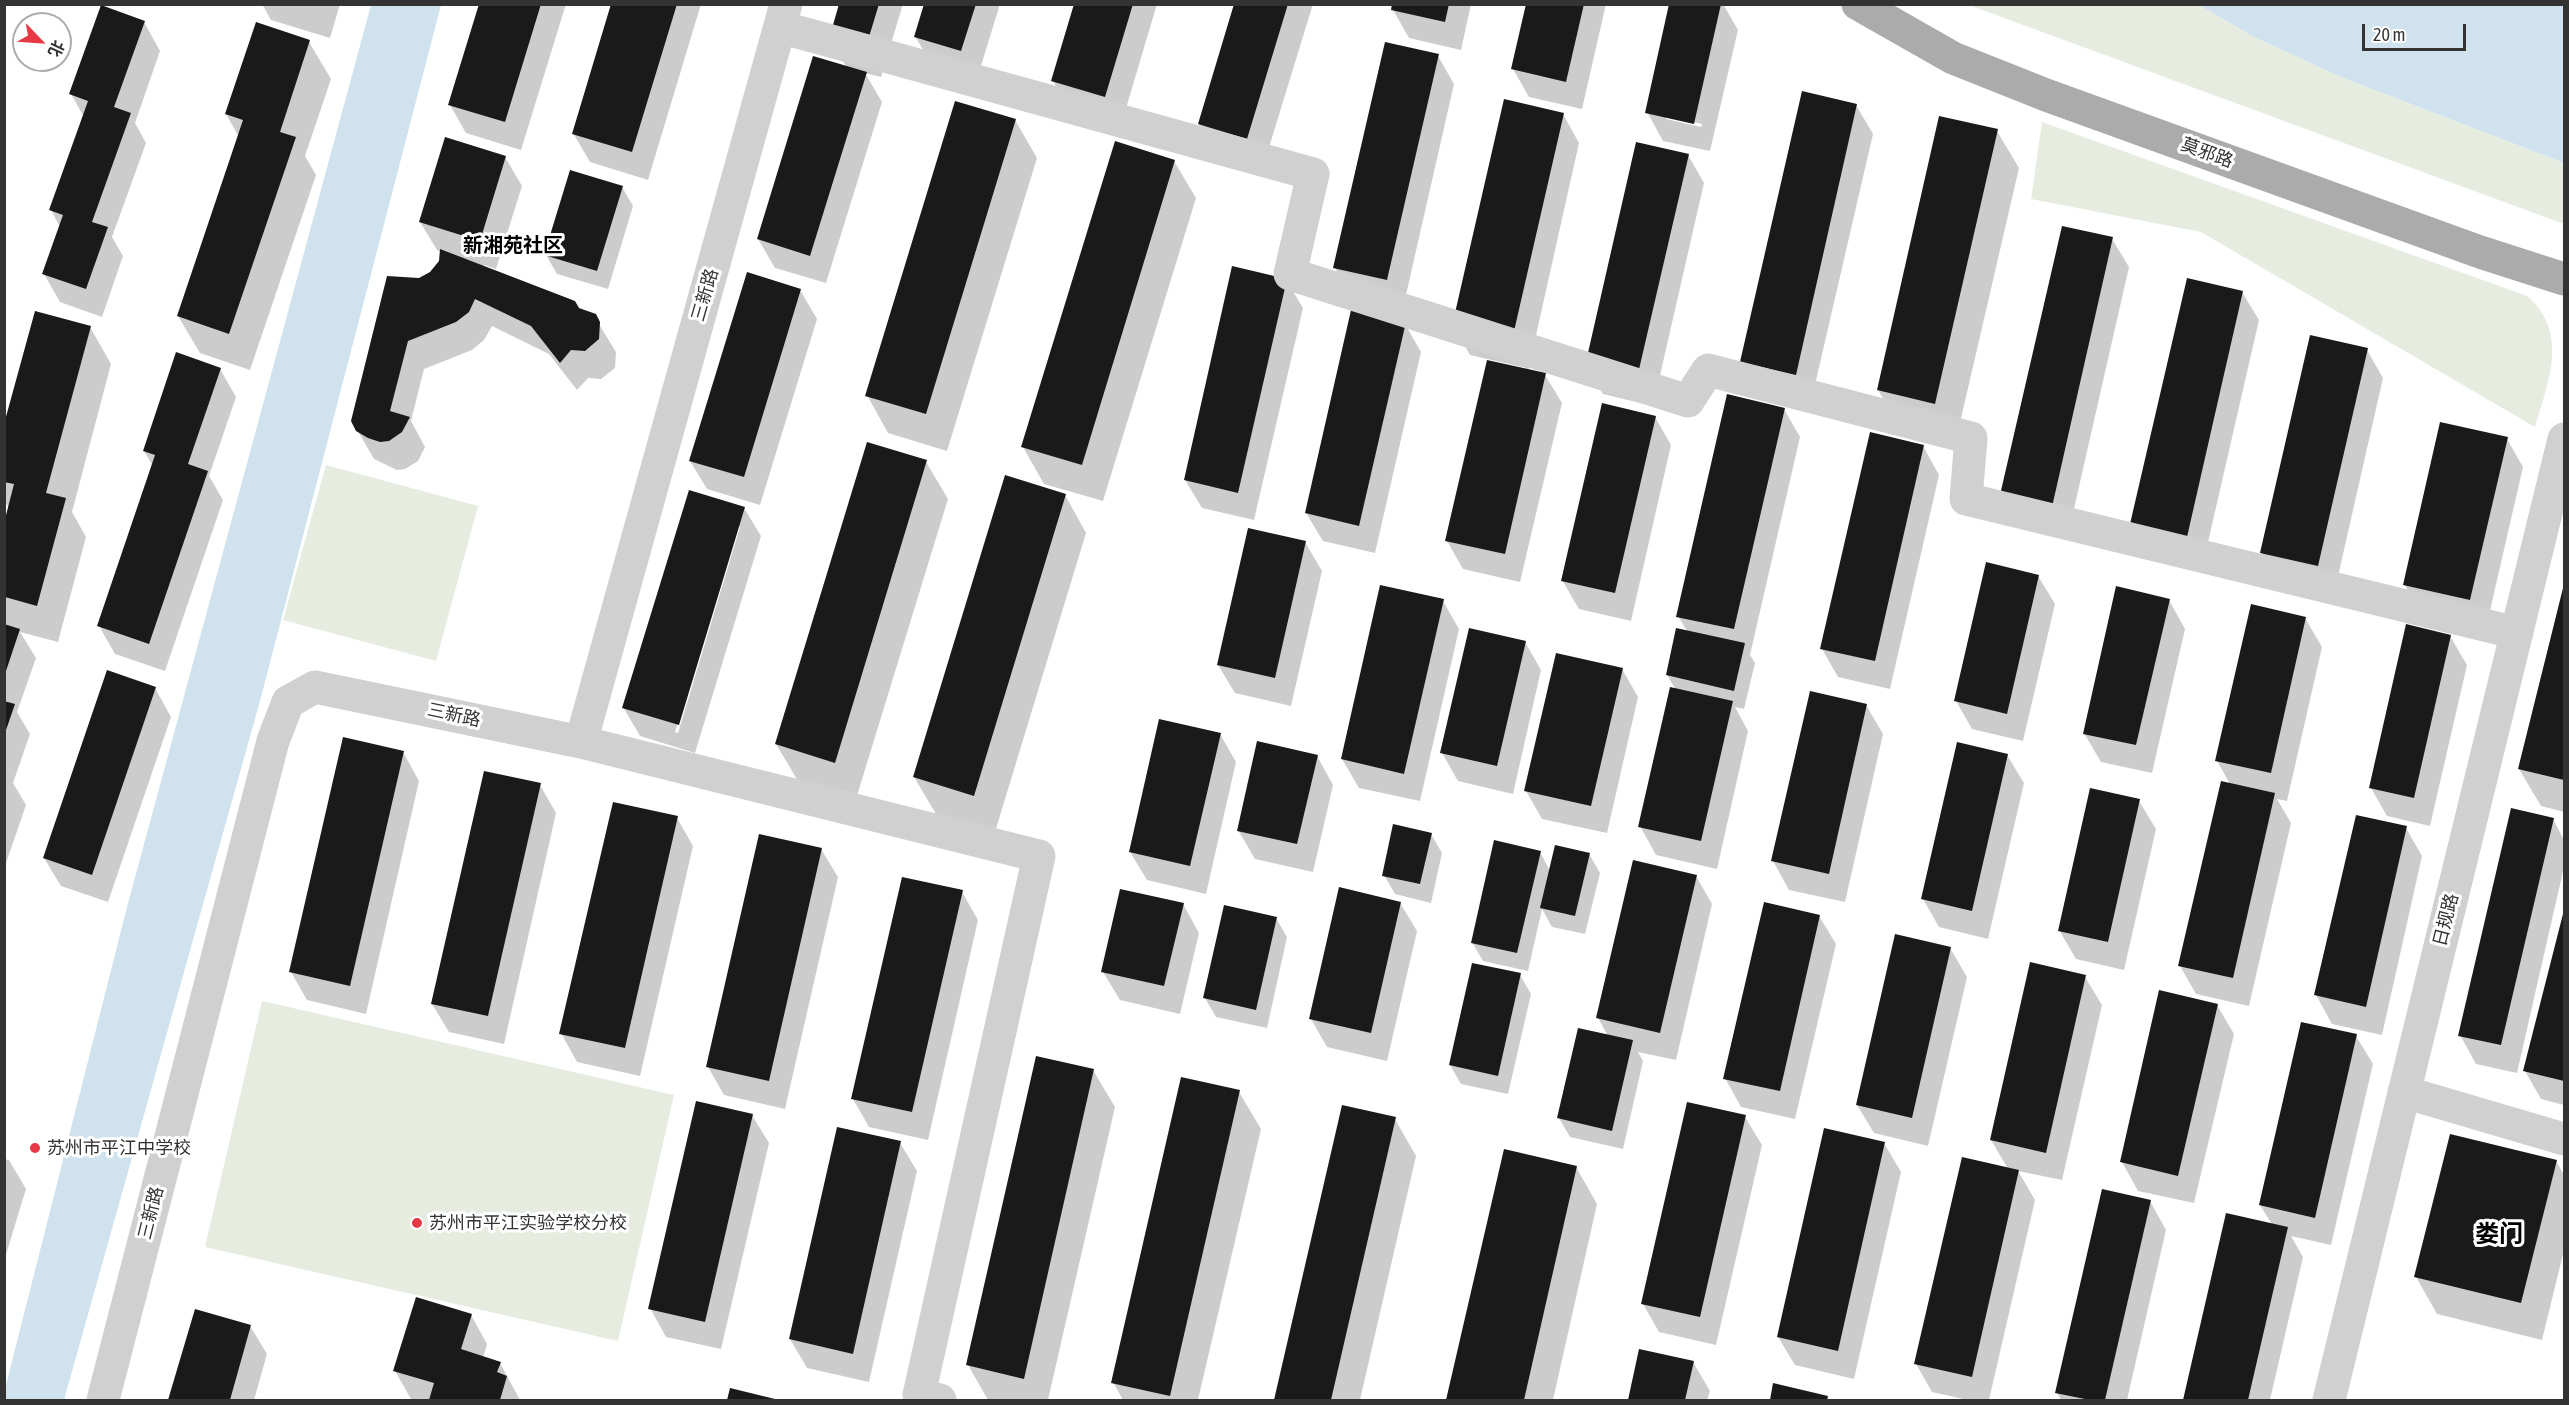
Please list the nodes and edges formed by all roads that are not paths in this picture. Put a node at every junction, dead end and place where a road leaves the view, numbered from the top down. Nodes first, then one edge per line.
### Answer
1 (1858, 4) edge
2 (783, 16) edge
3 (2565, 279) edge
4 (2563, 450) edge
5 (2517, 633) junction
6 (581, 742) junction
7 (2404, 1092) junction
8 (2565, 1139) edge
9 (103, 1401) edge
10 (940, 1401) edge
11 (2329, 1401) edge

1 - 3 main road, 莫邪路
2 - 5 street
2 - 6 street, 三新路
4 - 5 street, 日规路
5 - 7 street, 日规路
6 - 9 street, 三新路
6 - 10 street
7 - 8 street
7 - 11 street, 日规路

